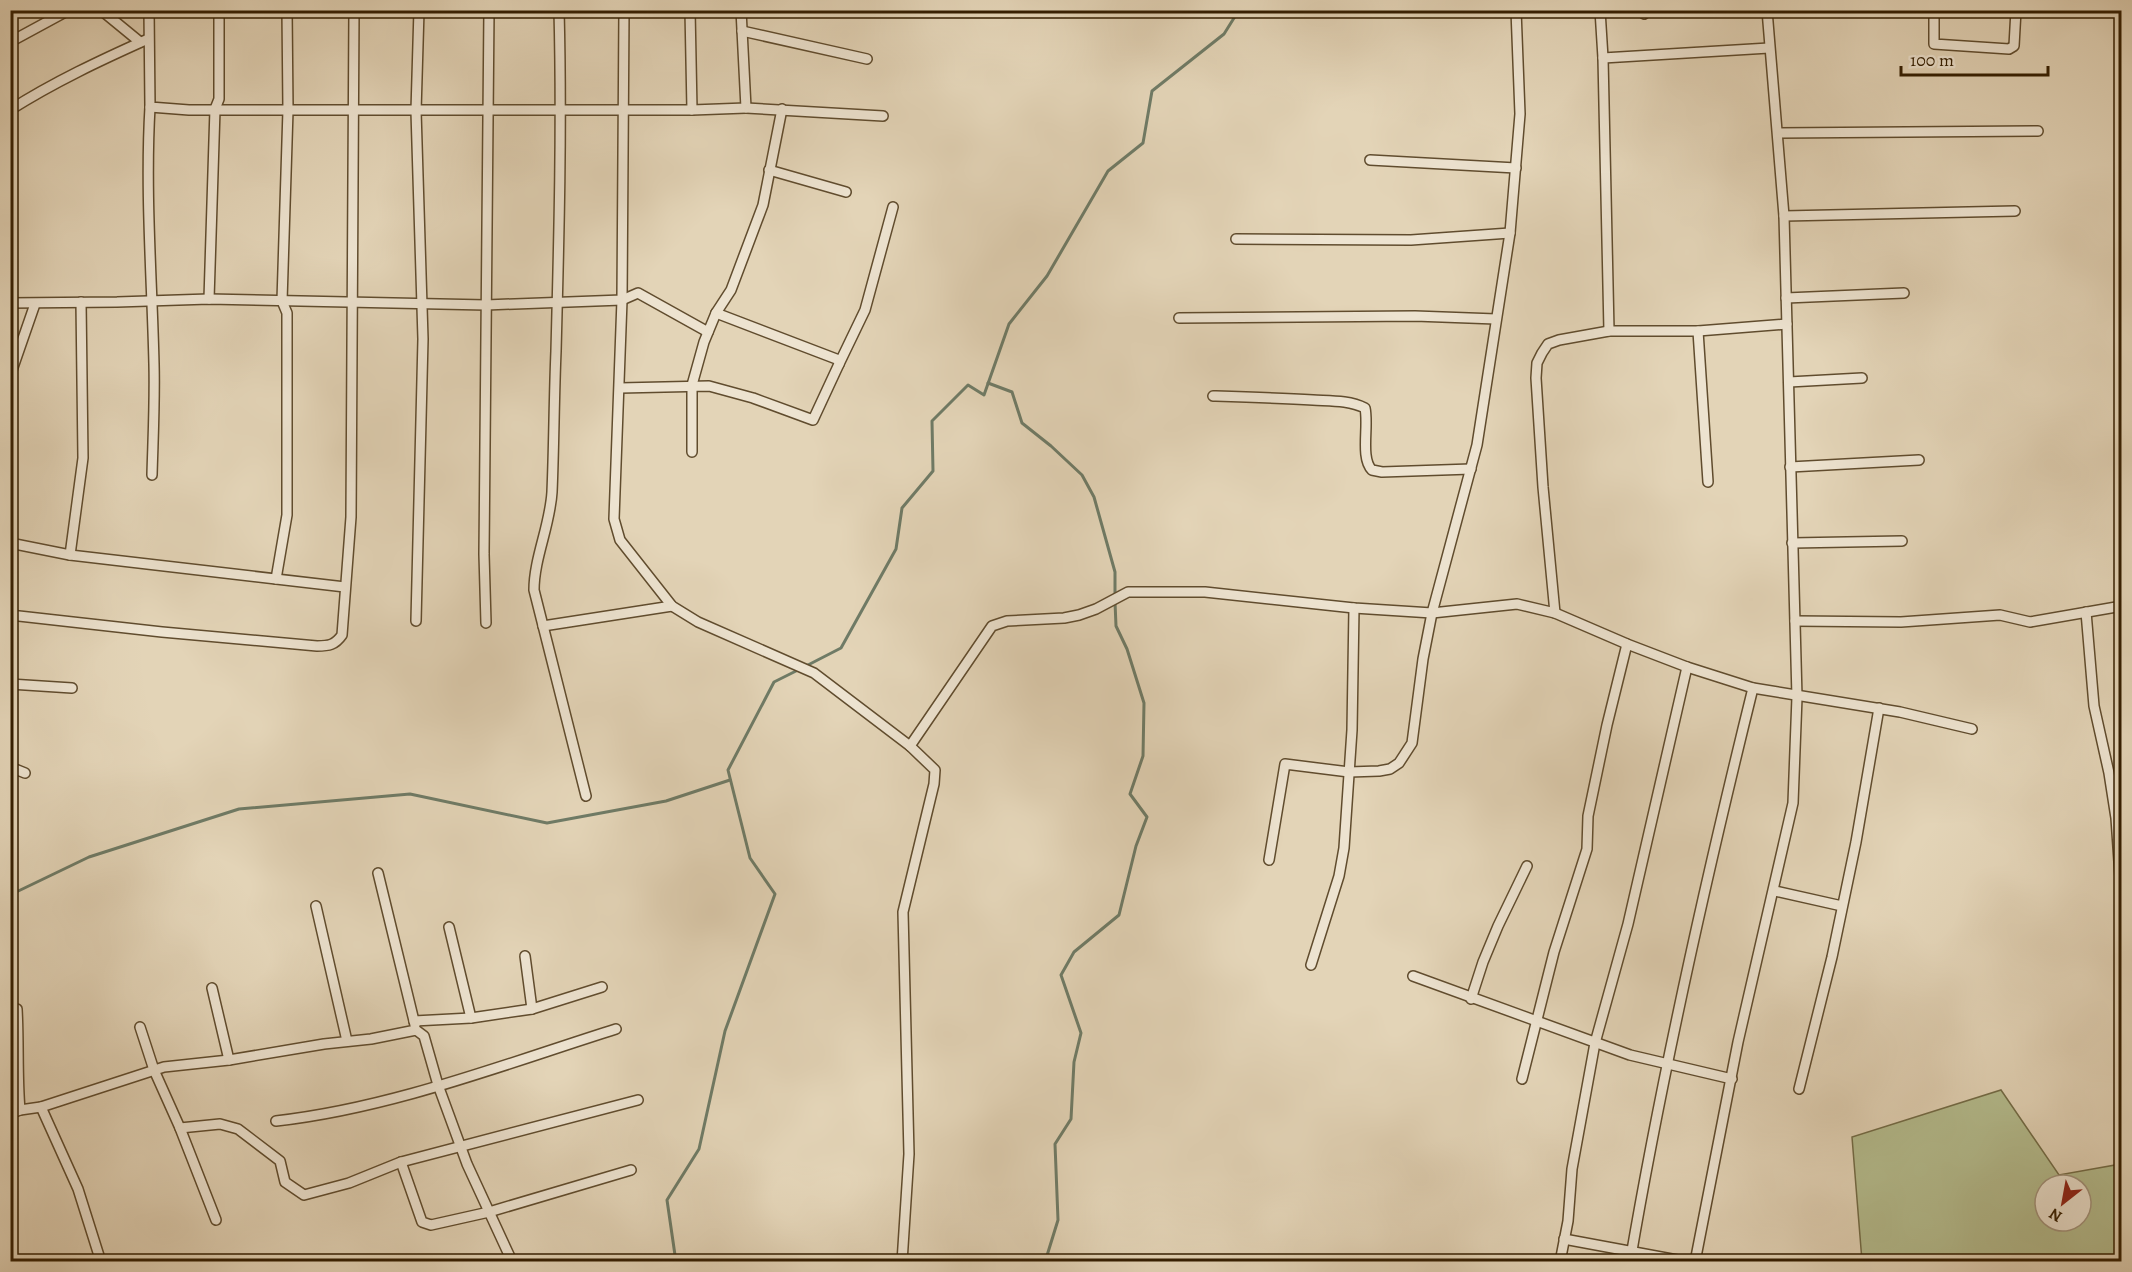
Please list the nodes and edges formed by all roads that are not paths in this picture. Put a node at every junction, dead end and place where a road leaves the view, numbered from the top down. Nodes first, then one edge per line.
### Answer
1 (69, 10) edge
2 (101, 10) edge
3 (149, 10) edge
4 (219, 10) edge
5 (287, 10) edge
6 (354, 10) edge
7 (419, 10) edge
8 (489, 10) edge
9 (559, 10) edge
10 (624, 10) edge
11 (690, 10) edge
12 (741, 10) edge
13 (1516, 10) edge
14 (1600, 10) edge
15 (1767, 10) edge
16 (1934, 10) edge
17 (2016, 10) edge
18 (742, 30) junction
19 (144, 40) junction
20 (10, 42) edge
21 (1769, 48) junction
22 (1603, 58) junction
23 (867, 59) dead end
24 (150, 107) junction
25 (746, 108) junction
26 (215, 109) junction
27 (487, 109) junction
28 (782, 109) junction
29 (10, 110) edge
30 (288, 110) junction
31 (355, 110) junction
32 (562, 110) junction
33 (692, 110) junction
34 (416, 111) junction
35 (624, 111) junction
36 (883, 116) dead end
37 (2038, 131) dead end
38 (1779, 133) junction
39 (1370, 160) dead end
40 (1516, 168) junction
41 (769, 170) junction
42 (846, 192) dead end
43 (893, 207) dead end
44 (2015, 212) dead end
45 (1784, 216) junction
46 (1510, 233) junction
47 (1236, 239) dead end
48 (1904, 293) dead end
49 (1786, 298) junction
50 (209, 299) junction
51 (622, 300) junction
52 (151, 301) junction
53 (282, 301) junction
54 (353, 301) junction
55 (81, 302) junction
56 (10, 303) edge
57 (421, 303) junction
58 (35, 304) junction
59 (557, 304) junction
60 (486, 305) junction
61 (716, 313) junction
62 (1179, 318) dead end
63 (1496, 319) junction
64 (1787, 324) junction
65 (1698, 331) junction
66 (708, 332) junction
67 (1609, 332) junction
68 (839, 364) junction
69 (10, 376) edge
70 (1862, 378) dead end
71 (1789, 382) junction
72 (692, 385) junction
73 (620, 388) junction
74 (1213, 396) dead end
75 (692, 453) dead end
76 (1919, 460) dead end
77 (1790, 467) junction
78 (1471, 469) junction
79 (152, 475) dead end
80 (1708, 483) dead end
81 (1902, 541) dead end
82 (10, 543) edge
83 (1792, 543) junction
84 (70, 555) junction
85 (276, 579) junction
86 (345, 587) junction
87 (672, 606) junction
88 (2121, 606) edge
89 (1354, 608) junction
90 (2086, 612) junction
91 (1432, 613) junction
92 (1555, 613) junction
93 (10, 615) edge
94 (416, 621) dead end
95 (1795, 621) junction
96 (486, 623) dead end
97 (543, 626) junction
98 (1627, 644) junction
99 (1687, 667) junction
100 (10, 684) edge
101 (72, 688) dead end
102 (1753, 688) junction
103 (1797, 696) junction
104 (1879, 708) junction
105 (1972, 729) dead end
106 (910, 746) junction
107 (10, 767) edge
108 (1349, 772) junction
109 (25, 773) dead end
110 (586, 796) dead end
111 (1269, 860) dead end
112 (1527, 866) dead end
113 (378, 873) dead end
114 (1774, 891) junction
115 (2121, 905) edge
116 (316, 906) dead end
117 (1842, 906) junction
118 (449, 927) dead end
119 (525, 956) dead end
120 (1311, 965) dead end
121 (1413, 976) dead end
122 (602, 987) dead end
123 (212, 988) dead end
124 (1472, 999) junction
125 (17, 1009) dead end
126 (532, 1009) junction
127 (471, 1018) junction
128 (1537, 1022) junction
129 (415, 1026) junction
130 (140, 1027) dead end
131 (616, 1029) dead end
132 (347, 1041) junction
133 (1594, 1043) junction
134 (229, 1060) junction
135 (1666, 1064) junction
136 (154, 1070) junction
137 (1732, 1079) junction
138 (1522, 1080) dead end
139 (438, 1085) junction
140 (1799, 1089) dead end
141 (638, 1100) dead end
142 (41, 1107) junction
143 (15, 1112) edge
144 (276, 1121) dead end
145 (180, 1128) junction
146 (462, 1148) junction
147 (401, 1162) junction
148 (631, 1170) dead end
149 (489, 1212) junction
150 (216, 1220) dead end
151 (1564, 1239) junction
152 (1631, 1251) junction
153 (510, 1257) dead end
154 (101, 1262) edge
155 (902, 1262) edge
156 (1560, 1262) edge
157 (1629, 1262) edge
158 (1688, 1262) edge
159 (1695, 1262) edge

1 - 20 street
2 - 19 street
3 - 19 street
4 - 26 street
5 - 30 street
6 - 31 street
7 - 34 street
8 - 27 street
9 - 32 street
10 - 35 street
11 - 33 street
12 - 18 street
13 - 40 street
14 - 22 street
15 - 21 street
16 - 17 street
18 - 23 street
18 - 25 street
19 - 24 street
19 - 29 street
21 - 22 street
21 - 38 street
22 - 67 street
24 - 26 street
24 - 52 street
25 - 28 street
25 - 33 street
26 - 30 street
26 - 50 street
27 - 32 street
27 - 34 street
27 - 60 street
28 - 36 street
28 - 41 street
30 - 31 street
30 - 53 street
31 - 34 street
31 - 54 street
32 - 35 street
32 - 59 street
33 - 35 street
34 - 57 street
35 - 51 street
37 - 38 street
38 - 45 street
39 - 40 street
40 - 46 street
41 - 42 street
41 - 61 street
43 - 68 street
44 - 45 street
45 - 49 street
46 - 47 street
46 - 63 street
48 - 49 street
49 - 64 street
50 - 52 street
50 - 53 street
51 - 59 street
51 - 66 street
51 - 73 street
52 - 55 street
52 - 79 street
53 - 54 street
53 - 85 street
54 - 57 street
54 - 86 street
55 - 58 street
55 - 84 street
56 - 58 street
57 - 60 street
57 - 94 street
58 - 69 street
59 - 60 street
59 - 97 street
60 - 96 street
61 - 66 street
61 - 68 street
62 - 63 street
63 - 78 street
64 - 65 street
64 - 71 street
65 - 67 street
65 - 80 street
66 - 72 street
67 - 92 street
68 - 72 street
70 - 71 street
71 - 77 street
72 - 73 street
72 - 75 street
73 - 87 street
74 - 78 street
76 - 77 street
77 - 83 street
78 - 91 street
81 - 83 street
82 - 84 street
83 - 95 street
84 - 85 street
85 - 86 street
86 - 93 street
87 - 97 street
87 - 106 street
88 - 90 street
89 - 91 street
89 - 106 street
89 - 108 street
90 - 95 street
90 - 115 street
91 - 92 street
91 - 108 street
92 - 98 street
95 - 103 street
97 - 110 street
98 - 99 street
98 - 128 street
99 - 102 street
99 - 133 street
100 - 101 street
102 - 103 street
102 - 135 street
103 - 104 street
103 - 114 street
104 - 105 street
104 - 117 street
106 - 155 street
107 - 109 street
108 - 111 street
108 - 120 street
112 - 124 street
113 - 129 street
114 - 117 street
114 - 137 street
116 - 132 street
117 - 140 street
118 - 127 street
119 - 126 street
121 - 124 street
122 - 126 street
123 - 134 street
124 - 128 street
125 - 143 street
126 - 127 street
127 - 129 street
128 - 133 street
128 - 138 street
129 - 132 street
129 - 139 street
130 - 136 street
131 - 139 street
132 - 134 street
133 - 135 street
133 - 151 street
134 - 136 street
135 - 137 street
135 - 152 street
136 - 142 street
136 - 145 street
137 - 159 street
139 - 144 street
139 - 146 street
141 - 146 street
142 - 143 street
142 - 154 street
145 - 147 street
145 - 150 street
146 - 147 street
146 - 149 street
147 - 149 street
148 - 149 street
149 - 153 street
151 - 152 street
151 - 156 street
152 - 157 street
152 - 158 street

